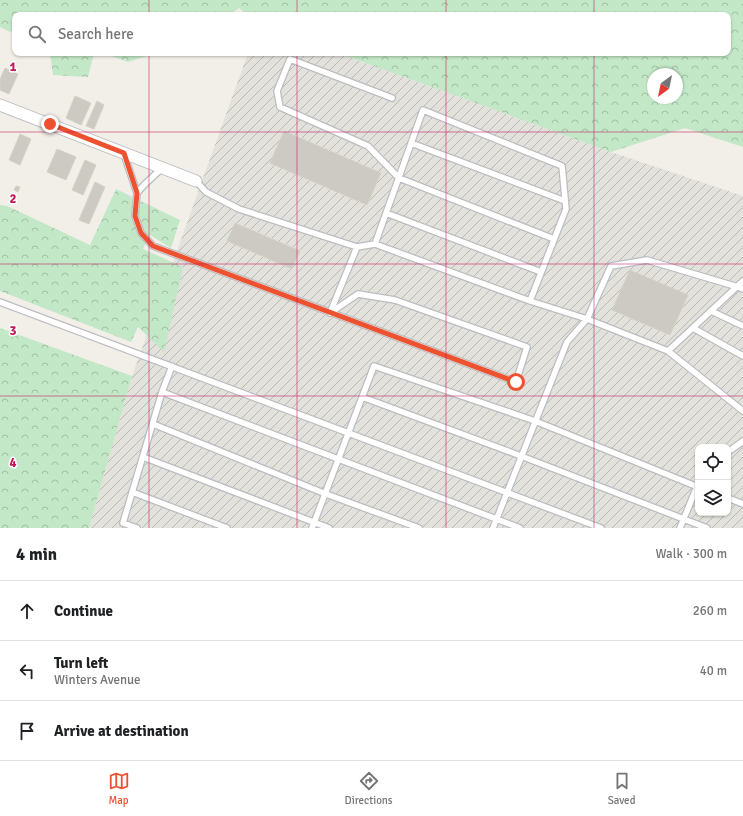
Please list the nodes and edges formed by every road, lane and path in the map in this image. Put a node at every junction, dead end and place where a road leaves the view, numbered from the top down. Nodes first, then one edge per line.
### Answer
1 (392, 98) dead end
2 (0, 105) edge
3 (411, 143) junction
4 (124, 153) junction
5 (163, 168) junction
6 (399, 178) junction
7 (196, 181) joint
8 (137, 193) junction
9 (565, 201) junction
10 (386, 213) junction
11 (554, 239) junction
12 (375, 244) junction
13 (357, 247) junction
14 (541, 272) junction
15 (743, 281) edge
16 (740, 288) edge
17 (530, 301) junction
18 (0, 302) edge
19 (711, 311) junction
20 (330, 313) junction
21 (587, 319) junction
22 (743, 326) edge
23 (693, 328) junction
24 (668, 351) junction
25 (743, 356) edge
26 (172, 366) junction
27 (162, 392) junction
28 (362, 397) junction
29 (743, 412) edge
30 (536, 421) junction
31 (153, 424) junction
32 (349, 433) junction
33 (743, 441) edge
34 (731, 450) edge
35 (521, 456) junction
36 (142, 457) junction
37 (339, 458) junction
38 (695, 485) edge
39 (132, 492) junction
40 (507, 493) junction
41 (695, 493) edge
42 (326, 494) junction
43 (731, 499) edge
44 (743, 504) edge
45 (496, 518) junction
46 (683, 519) junction
47 (314, 525) edge
48 (137, 528) edge
49 (227, 528) edge
50 (329, 528) edge
51 (419, 528) edge
52 (493, 528) edge
53 (520, 528) edge
54 (601, 528) edge
55 (680, 528) edge
56 (707, 528) edge

1 - 6 lane
2 - 4 street
3 - 6 lane
3 - 9 lane
3 - 9 lane
4 - 5 street
4 - 8 lane
5 - 7 street
5 - 8 lane
6 - 10 lane
6 - 11 lane
7 - 13 lane
8 - 20 lane
9 - 11 lane
10 - 12 lane
10 - 14 lane
11 - 14 lane
12 - 13 lane
12 - 17 lane
13 - 20 lane
14 - 17 lane
15 - 16 lane
16 - 19 lane
16 - 21 lane
17 - 21 lane
18 - 26 lane
19 - 22 lane
19 - 23 lane
20 - 20 lane
21 - 24 lane
21 - 30 lane
23 - 24 lane
23 - 25 lane
24 - 29 lane
26 - 27 lane
26 - 32 lane
27 - 31 lane
27 - 37 lane
28 - 30 lane
28 - 32 lane
28 - 35 lane
30 - 35 lane
30 - 38 lane
31 - 36 lane
31 - 42 lane
32 - 37 lane
32 - 40 lane
33 - 34 lane
35 - 40 lane
35 - 46 lane
36 - 39 lane
36 - 47 lane
37 - 42 lane
37 - 45 lane
39 - 48 lane
39 - 49 lane
40 - 45 lane
40 - 54 lane
41 - 46 lane
42 - 47 lane
42 - 51 lane
43 - 44 lane
45 - 52 lane
45 - 53 lane
46 - 55 lane
46 - 56 lane
47 - 50 lane

